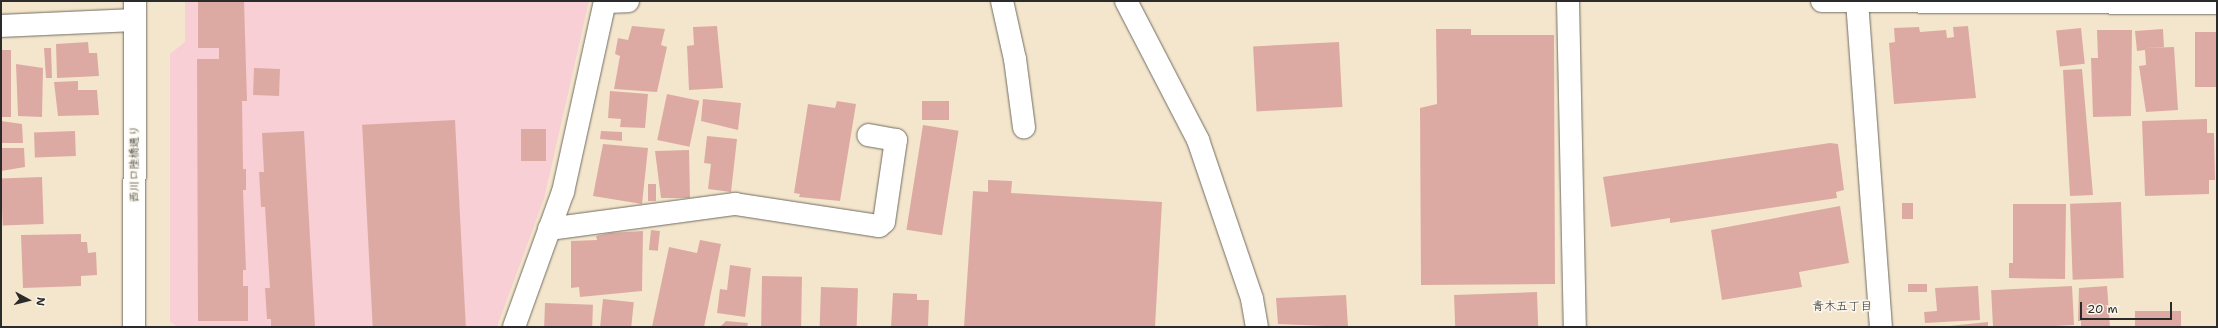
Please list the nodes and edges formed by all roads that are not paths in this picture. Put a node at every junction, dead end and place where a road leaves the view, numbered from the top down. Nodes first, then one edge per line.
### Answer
1 (628, 1) edge
2 (1002, 1) edge
3 (1126, 1) edge
4 (1568, 1) edge
5 (1822, 1) edge
6 (1857, 1) edge
7 (605, 2) edge
8 (2217, 3) edge
9 (135, 10) edge
10 (1, 26) edge
11 (1024, 127) dead end
12 (868, 135) dead end
13 (550, 229) junction
14 (134, 327) edge
15 (514, 327) edge
16 (1258, 327) edge
17 (1575, 327) edge
18 (1881, 327) edge

1 - 7 street
2 - 11 street
3 - 16 street
4 - 17 street
5 - 6 street
6 - 8 street
6 - 18 street
7 - 13 street
9 - 10 street
9 - 14 street, 西川口陸橋通り
12 - 13 street
13 - 15 street

